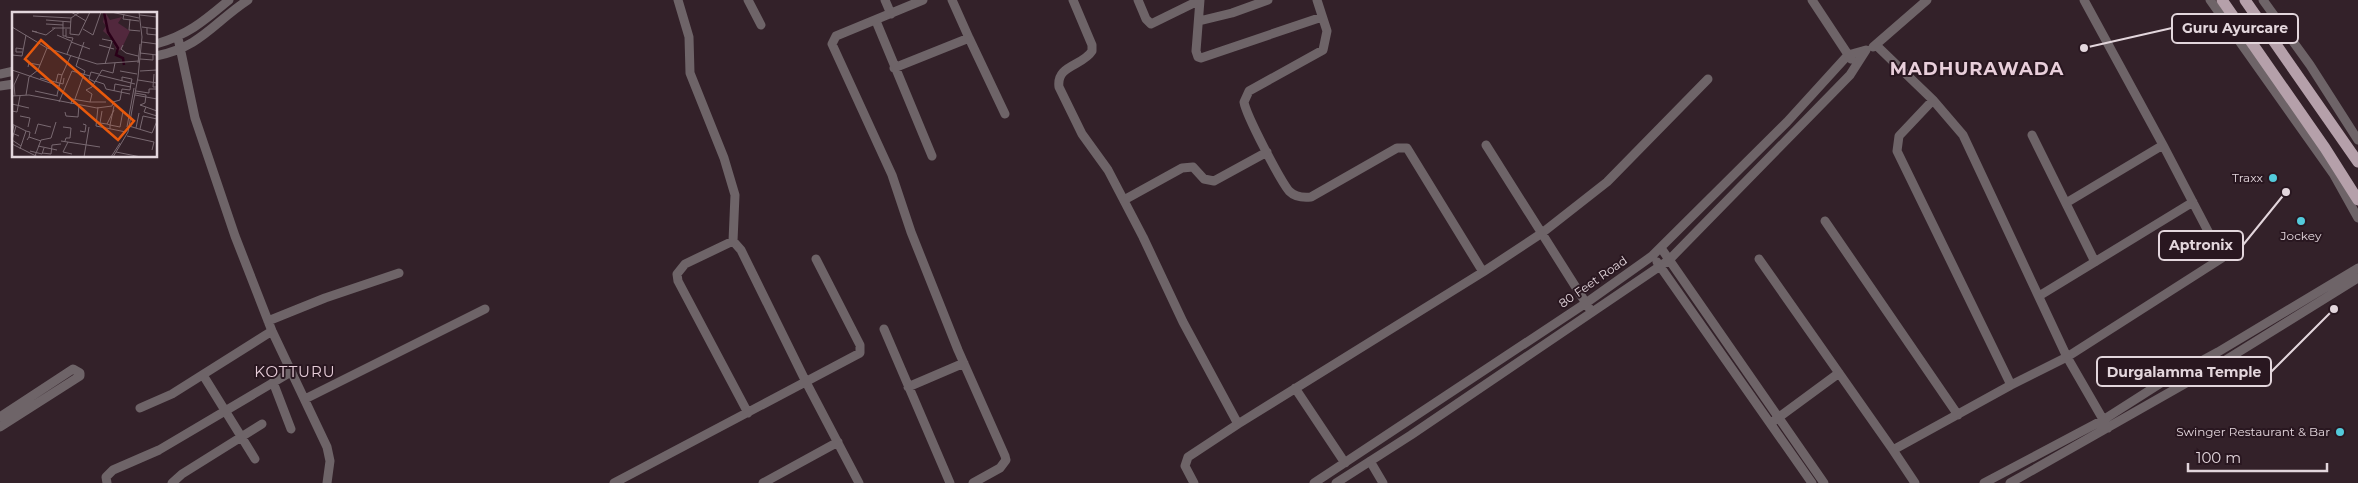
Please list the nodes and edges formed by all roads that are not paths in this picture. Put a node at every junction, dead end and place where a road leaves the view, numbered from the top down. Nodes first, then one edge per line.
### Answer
1 (229, 0) edge
2 (248, 0) edge
3 (678, 0) edge
4 (748, 0) edge
5 (886, 0) edge
6 (923, 0) edge
7 (952, 0) edge
8 (1073, 0) edge
9 (1138, 0) edge
10 (1200, 0) edge
11 (1268, 0) edge
12 (1317, 0) edge
13 (1812, 0) edge
14 (1927, 0) edge
15 (2084, 0) edge
16 (2210, 0) edge
17 (2222, 0) edge
18 (2245, 0) edge
19 (2263, 0) edge
20 (891, 14) junction
21 (1322, 17) junction
22 (876, 21) junction
23 (1199, 21) junction
24 (761, 25) dead end
25 (178, 38) junction
26 (969, 38) junction
27 (158, 43) edge
28 (1877, 46) junction
29 (181, 50) junction
30 (1866, 50) junction
31 (1848, 55) junction
32 (158, 56) edge
33 (1857, 64) junction
34 (894, 68) junction
35 (1708, 79) dead end
36 (1933, 100) junction
37 (1005, 114) dead end
38 (2032, 135) dead end
39 (2358, 139) edge
40 (1486, 145) dead end
41 (2163, 145) junction
42 (1267, 152) junction
43 (932, 156) dead end
44 (2358, 162) edge
45 (1124, 200) junction
46 (2358, 200) edge
47 (2193, 202) junction
48 (2066, 203) junction
49 (2358, 218) edge
50 (1825, 221) dead end
51 (1542, 233) junction
52 (733, 241) junction
53 (1661, 248) junction
54 (1652, 256) junction
55 (816, 259) dead end
56 (1760, 259) dead end
57 (1669, 260) junction
58 (2094, 262) junction
59 (1660, 266) junction
60 (2358, 268) edge
61 (1483, 272) junction
62 (399, 273) dead end
63 (2358, 278) edge
64 (2039, 296) junction
65 (1586, 303) junction
66 (486, 309) dead end
67 (1593, 313) junction
68 (268, 321) junction
69 (884, 330) dead end
70 (272, 331) junction
71 (2067, 357) junction
72 (964, 363) junction
73 (291, 372) junction
74 (1839, 373) junction
75 (203, 375) junction
76 (273, 382) junction
77 (806, 382) junction
78 (2011, 385) junction
79 (908, 387) junction
80 (1295, 388) junction
81 (305, 399) junction
82 (140, 408) dead end
83 (226, 409) junction
84 (748, 413) junction
85 (1958, 415) junction
86 (1779, 417) junction
87 (0, 418) edge
88 (262, 424) dead end
89 (1238, 424) junction
90 (1771, 424) junction
91 (2105, 424) junction
92 (0, 427) edge
93 (292, 429) dead end
94 (242, 436) junction
95 (838, 442) junction
96 (1894, 450) junction
97 (255, 459) dead end
98 (1370, 461) junction
99 (1345, 463) junction
100 (633, 479) edge
101 (777, 480) edge
102 (107, 483) edge
103 (172, 483) edge
104 (327, 483) edge
105 (614, 483) edge
106 (762, 483) edge
107 (859, 483) edge
108 (950, 483) edge
109 (973, 483) edge
110 (1194, 483) edge
111 (1314, 483) edge
112 (1336, 483) edge
113 (1383, 483) edge
114 (1812, 483) edge
115 (1824, 483) edge
116 (1915, 483) edge
117 (1984, 483) edge
118 (2010, 483) edge

1 - 25 street
2 - 29 street
3 - 52 street
4 - 24 street
5 - 20 street
6 - 20 street
7 - 26 street
8 - 45 street
9 - 10 street
10 - 23 street
11 - 23 street
12 - 21 street
13 - 31 street
14 - 28 street
15 - 41 street
16 - 49 street
17 - 46 main road
18 - 44 main road
19 - 39 street
20 - 22 street
21 - 23 street
21 - 42 street
22 - 34 street
22 - 72 street
25 - 27 street
25 - 29 street
26 - 34 street
26 - 37 street
28 - 30 street
28 - 36 street
29 - 32 street
29 - 68 street
30 - 31 street
30 - 33 street
31 - 33 street
31 - 53 street, 80 Feet Road
33 - 57 street
34 - 43 street
35 - 51 street
36 - 64 street
36 - 78 street
38 - 48 street
40 - 51 street
41 - 47 street
41 - 48 street
42 - 45 street
42 - 61 street
45 - 89 street
47 - 58 street
47 - 71 street
48 - 58 street
50 - 85 street
51 - 61 street
51 - 65 street
52 - 77 street
52 - 84 street
53 - 54 street, 80 Feet Road
53 - 57 street
54 - 59 street
54 - 65 street, 80 Feet Road
55 - 77 street
56 - 74 street
57 - 59 street
57 - 86 street
58 - 64 street
59 - 67 street
59 - 90 street
60 - 91 street
61 - 80 street
62 - 68 street
63 - 91 street
64 - 71 street
65 - 67 street
65 - 99 street, 80 Feet Road
66 - 81 street
67 - 98 street
68 - 70 street
69 - 79 street
70 - 73 street
70 - 75 street
71 - 78 street
71 - 91 street
72 - 79 street
72 - 109 street
73 - 76 street
73 - 81 street
74 - 86 street
74 - 96 street
75 - 82 street
75 - 83 street
76 - 83 street
76 - 93 street
77 - 84 street
77 - 95 street
78 - 85 street
79 - 108 street
80 - 89 street
80 - 99 street
81 - 104 street
83 - 94 street
83 - 102 street
84 - 100 street
85 - 96 street
86 - 90 street
86 - 115 street
87 - 92 street
88 - 94 street
89 - 110 street
90 - 114 street
91 - 117 street
91 - 118 street
94 - 97 street
94 - 103 street
95 - 101 street
95 - 107 street
96 - 116 street
98 - 112 street
98 - 113 street
99 - 111 street, 80 Feet Road
100 - 105 street
101 - 106 street

